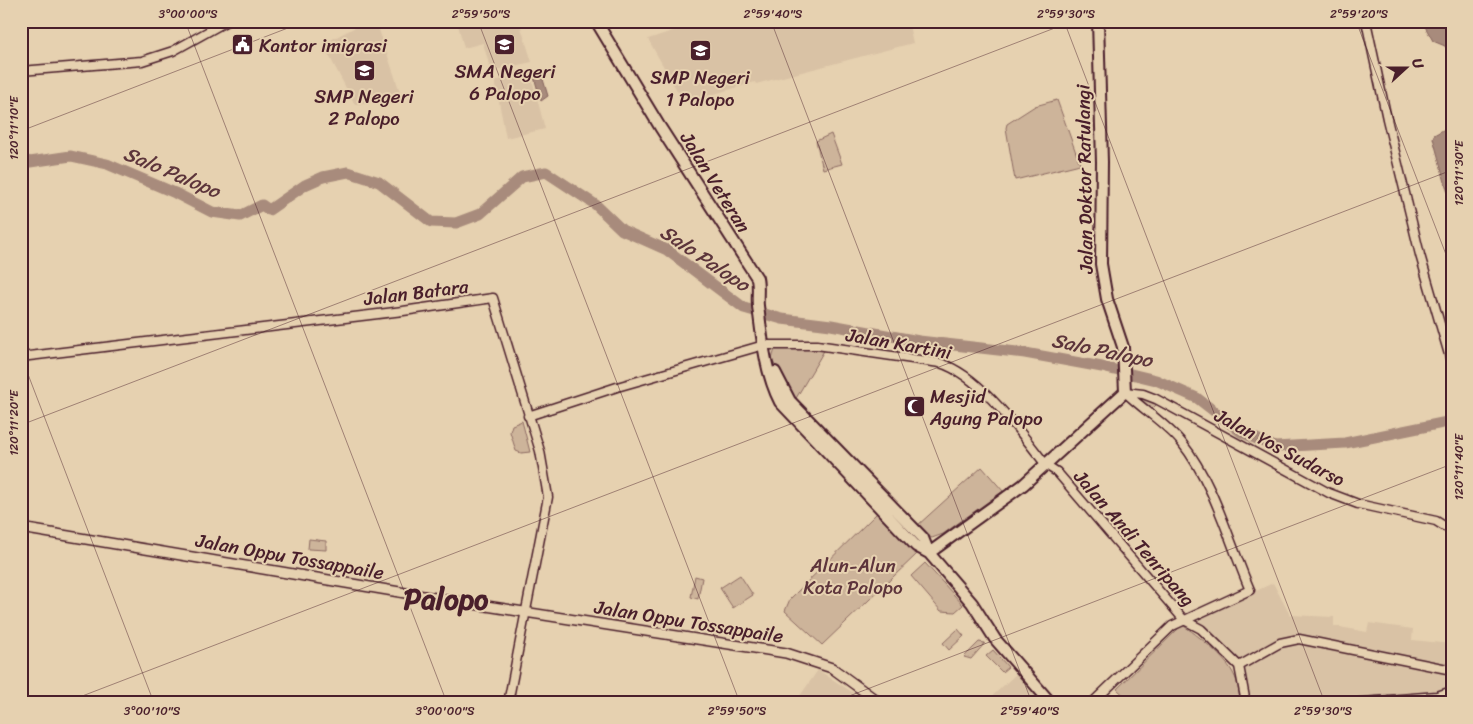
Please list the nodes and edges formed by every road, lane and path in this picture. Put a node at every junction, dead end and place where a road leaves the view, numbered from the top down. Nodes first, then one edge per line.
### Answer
1 (227, 21) edge
2 (596, 21) edge
3 (1098, 21) edge
4 (1366, 21) edge
5 (21, 71) edge
6 (764, 345) junction
7 (21, 357) edge
8 (1452, 365) edge
9 (1124, 388) junction
10 (528, 416) junction
11 (1046, 466) junction
12 (21, 528) edge
13 (1452, 531) edge
14 (929, 553) junction
15 (526, 612) junction
16 (1184, 620) junction
17 (1239, 666) junction
18 (1452, 670) edge
19 (1452, 692) edge
20 (508, 703) edge
21 (880, 703) edge
22 (1051, 703) edge
23 (1092, 703) edge
24 (1246, 703) edge
25 (1351, 703) edge

1 - 5 street
2 - 6 highway, Jalan Veteran
3 - 9 highway, Jalan Doktor Ratulangi
4 - 8 street
6 - 10 street, Jalan Kartini
6 - 11 street, Jalan Kartini
6 - 14 highway, Jalan Veteran
7 - 10 street, Jalan Batara
9 - 11 highway
9 - 13 street, Jalan Yos Sudarso
9 - 16 street
10 - 15 street, Jalan Batara
11 - 14 highway
11 - 16 street, Jalan Andi Tenripang
12 - 15 main road, Jalan Oppu Tossappaile
14 - 22 highway, Jalan Veteran
15 - 20 street, Jalan Batara
15 - 21 main road, Jalan Oppu Tossappaile
16 - 17 street, Jalan Andi Tenripang
16 - 23 street
17 - 18 street
17 - 24 street
19 - 25 street

